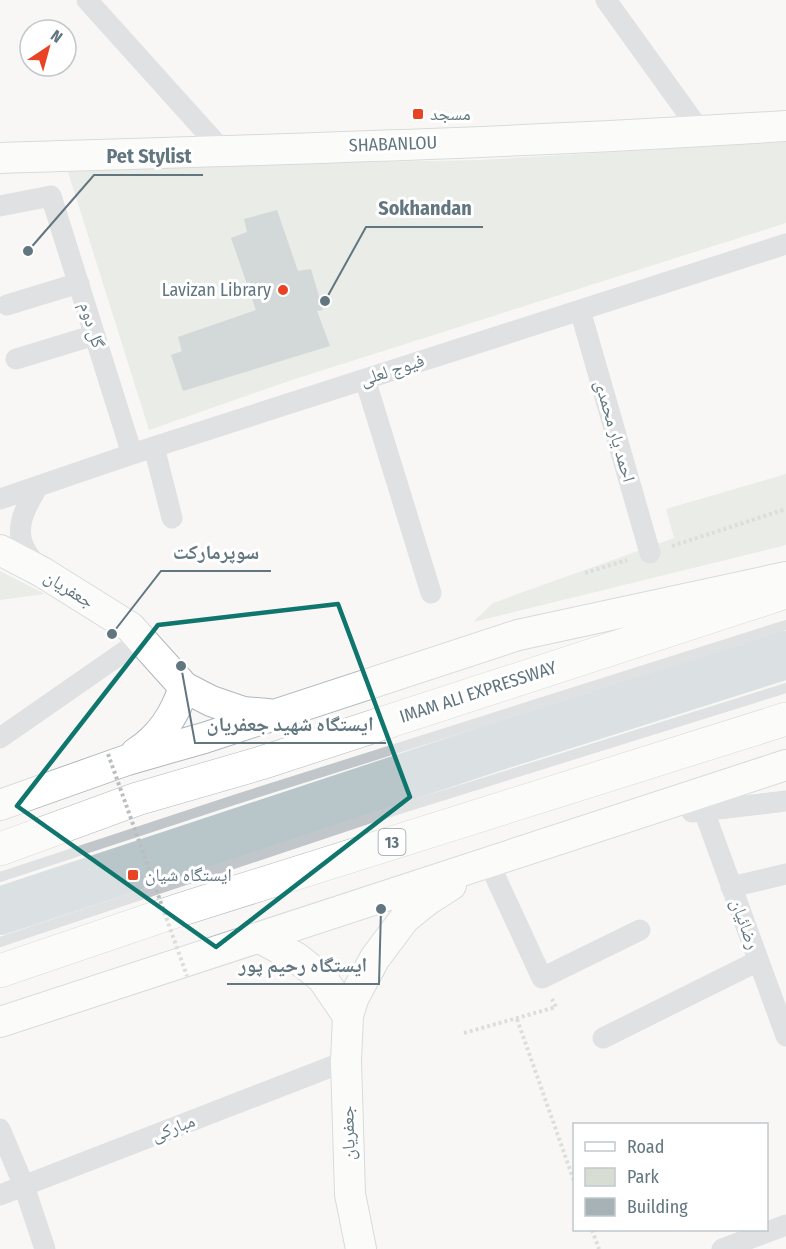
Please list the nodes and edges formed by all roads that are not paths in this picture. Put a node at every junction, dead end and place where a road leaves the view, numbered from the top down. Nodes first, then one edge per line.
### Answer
1 (87, 0) edge
2 (606, 0) edge
3 (786, 126) edge
4 (701, 132) junction
5 (223, 151) junction
6 (0, 158) edge
7 (0, 206) edge
8 (786, 244) edge
9 (79, 283) junction
10 (7, 305) dead end
11 (580, 310) junction
12 (95, 335) junction
13 (16, 359) dead end
14 (365, 379) junction
15 (154, 447) junction
16 (132, 454) junction
17 (38, 486) junction
18 (0, 499) edge
19 (172, 518) dead end
20 (0, 550) edge
21 (650, 553) road end
22 (42, 572) junction
23 (786, 577) edge
24 (786, 592) edge
25 (431, 593) dead end
26 (786, 625) edge
27 (141, 640) junction
28 (184, 687) junction
29 (786, 688) edge
30 (275, 715) junction
31 (786, 719) edge
32 (0, 738) edge
33 (117, 757) junction
34 (786, 765) edge
35 (786, 801) edge
36 (0, 805) edge
37 (704, 811) junction
38 (614, 822) junction
39 (0, 849) edge
40 (489, 863) junction
41 (786, 874) edge
42 (0, 877) edge
43 (732, 887) junction
44 (640, 930) dead end
45 (260, 938) junction
46 (0, 942) edge
47 (758, 961) junction
48 (0, 971) edge
49 (348, 1016) junction
50 (0, 1022) edge
51 (786, 1036) edge
52 (603, 1038) dead end
53 (345, 1061) junction
54 (0, 1129) edge
55 (24, 1186) junction
56 (0, 1195) edge
57 (786, 1225) edge
58 (45, 1249) edge
59 (361, 1249) edge
60 (722, 1249) edge

1 - 5 street
2 - 4 street
3 - 4 main road, SHABANLOU
4 - 5 main road, SHABANLOU
5 - 6 main road, SHABANLOU
7 - 9 street, گل دوم
8 - 11 street, فیوج لعلی
9 - 10 street
9 - 12 street, گل دوم
11 - 14 street, فیوج لعلی
11 - 21 street, احمد یار محمدی
12 - 13 street
12 - 16 street, گل دوم
14 - 15 street, فیوج لعلی
14 - 25 street
15 - 16 street, فیوج لعلی
15 - 19 street
16 - 17 street, فیوج لعلی
17 - 18 street, فیوج لعلی
17 - 22 street
20 - 22 main road, جعفریان
22 - 27 main road, جعفریان
23 - 30 main road
24 - 39 highway, IMAM ALI EXPRESSWAY
26 - 42 lane
27 - 28 main road, جعفریان
27 - 32 street
28 - 30 main road, جعفریان
28 - 33 main road
29 - 46 lane
30 - 33 main road
31 - 48 highway, 13
33 - 36 main road
34 - 38 main road
35 - 37 street
37 - 38 street
37 - 43 street, رضائیان
38 - 40 main road
40 - 44 street
40 - 45 main road
40 - 49 main road, جعفریان
41 - 43 street
43 - 47 street, رضائیان
45 - 49 main road
45 - 50 main road
47 - 51 street, رضائیان
47 - 52 street
49 - 53 main road, جعفریان
53 - 55 street, مبارکی
53 - 59 main road, جعفریان
54 - 55 street
55 - 56 street, مبارکی
55 - 58 street
57 - 60 street

